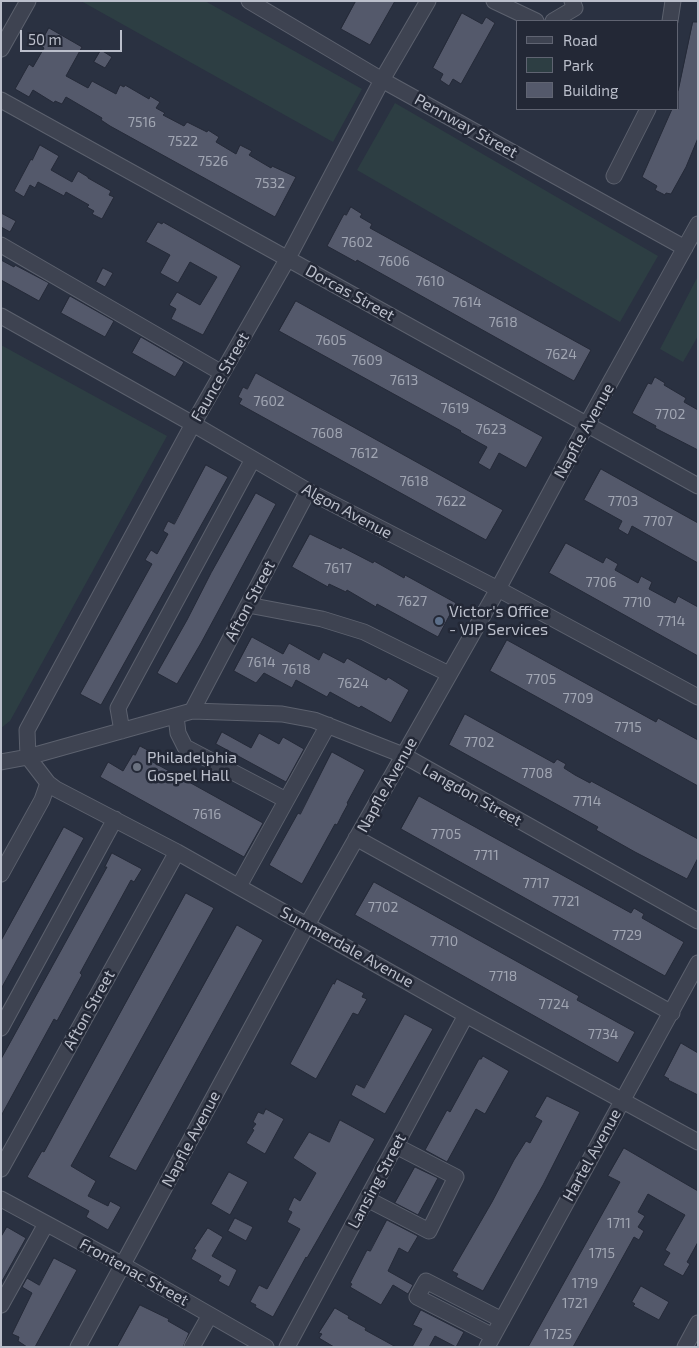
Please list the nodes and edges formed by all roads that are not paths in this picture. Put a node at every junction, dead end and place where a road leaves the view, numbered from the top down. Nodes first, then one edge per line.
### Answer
1 (28, 1) edge
2 (249, 1) edge
3 (428, 1) edge
4 (494, 1) edge
5 (673, 1) edge
6 (573, 5) edge
7 (534, 20) edge
8 (554, 20) edge
9 (670, 20) edge
10 (1, 49) edge
11 (382, 80) junction
12 (1, 100) edge
13 (647, 110) edge
14 (614, 176) dead end
15 (698, 224) edge
16 (1, 245) edge
17 (685, 248) junction
18 (288, 258) junction
19 (1, 316) edge
20 (222, 374) junction
21 (193, 424) junction
22 (587, 424) junction
23 (253, 459) junction
24 (698, 486) edge
25 (308, 491) junction
26 (498, 589) junction
27 (248, 605) junction
28 (449, 674) junction
29 (698, 697) edge
30 (192, 711) junction
31 (176, 716) junction
32 (328, 725) junction
33 (122, 731) junction
34 (403, 756) junction
35 (28, 757) junction
36 (1, 762) edge
37 (48, 783) junction
38 (286, 800) junction
39 (115, 819) junction
40 (356, 838) junction
41 (177, 852) junction
42 (1, 874) edge
43 (238, 886) junction
44 (698, 922) edge
45 (307, 925) junction
46 (698, 963) edge
47 (672, 1013) junction
48 (466, 1015) junction
49 (1, 1028) edge
50 (623, 1100) junction
51 (698, 1142) edge
52 (396, 1146) junction
53 (1, 1168) edge
54 (1, 1200) edge
55 (367, 1200) junction
56 (46, 1224) junction
57 (123, 1265) junction
58 (1, 1305) edge
59 (210, 1315) junction
60 (502, 1320) junction
61 (698, 1323) edge
62 (490, 1341) edge
63 (78, 1347) edge
64 (192, 1347) edge
65 (266, 1347) edge
66 (287, 1347) edge
67 (685, 1347) edge

1 - 10 street
2 - 11 street, Pennway Street
3 - 11 street, Faunce Street
4 - 7 street
5 - 9 street
6 - 8 street
11 - 17 street, Pennway Street
11 - 18 street, Faunce Street
12 - 18 street, Dorcas Street
13 - 14 street
15 - 17 street, Napfle Avenue
16 - 20 street
17 - 22 street, Napfle Avenue
18 - 20 street, Faunce Street
18 - 22 street, Dorcas Street
19 - 21 street, Algon Avenue
20 - 21 street, Faunce Street
21 - 23 street, Algon Avenue
21 - 35 street, Faunce Street
22 - 24 street, Dorcas Street
22 - 26 street, Napfle Avenue
23 - 25 street, Algon Avenue
23 - 33 street
25 - 26 street, Algon Avenue
25 - 27 street, Afton Street
26 - 28 street, Napfle Avenue
26 - 29 street, Algon Avenue
27 - 28 street
27 - 30 street, Afton Street
28 - 34 street, Napfle Avenue
30 - 31 street, Langdon Street
30 - 32 street, Langdon Street
31 - 33 street, Langdon Street
31 - 38 street
32 - 34 street, Langdon Street
32 - 38 street
33 - 35 street, Langdon Street
34 - 40 street, Napfle Avenue
34 - 44 street, Langdon Street
35 - 36 street
35 - 37 street, Summerdale Avenue
37 - 39 street, Summerdale Avenue
37 - 42 street
38 - 43 street
39 - 41 street, Summerdale Avenue
39 - 49 street
40 - 45 street, Napfle Avenue
40 - 47 street
41 - 43 street, Summerdale Avenue
41 - 53 street, Afton Street
43 - 45 street, Summerdale Avenue
45 - 48 street, Summerdale Avenue
45 - 57 street, Napfle Avenue
46 - 47 street, Hartel Avenue
47 - 50 street, Hartel Avenue
48 - 50 street, Summerdale Avenue
48 - 52 street, Lansing Street
50 - 51 street, Summerdale Avenue
50 - 60 street, Hartel Avenue
52 - 55 street, Lansing Street
52 - 55 street
54 - 56 street, Frontenac Street
55 - 66 street, Lansing Street
56 - 57 street, Frontenac Street
56 - 58 street
57 - 59 street, Frontenac Street
57 - 63 street, Napfle Avenue
59 - 64 street
59 - 65 street, Frontenac Street
60 - 62 street, Hartel Avenue
60 - 62 street
61 - 67 street

